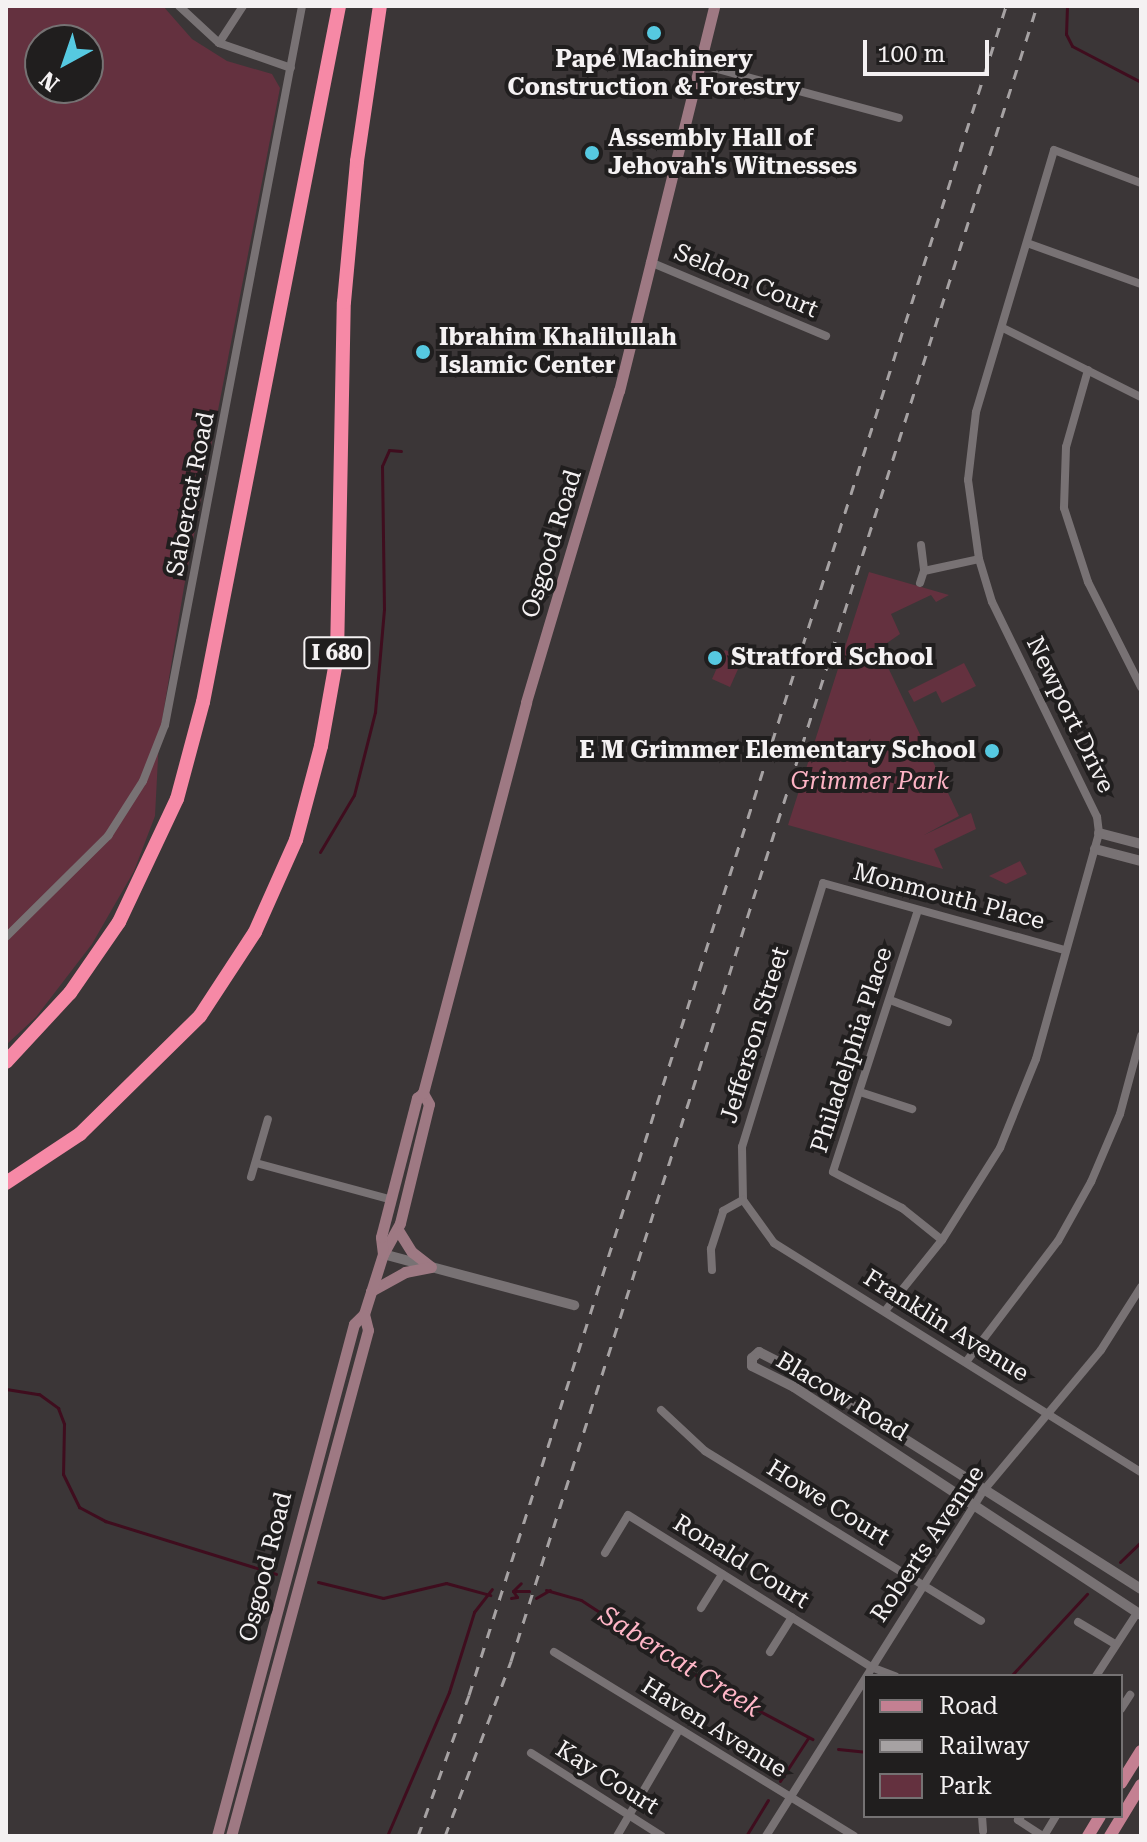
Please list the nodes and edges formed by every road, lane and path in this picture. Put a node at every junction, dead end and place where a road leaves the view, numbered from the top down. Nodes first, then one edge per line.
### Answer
1 (179, 6) edge
2 (243, 6) edge
3 (302, 6) edge
4 (339, 6) edge
5 (380, 6) edge
6 (714, 6) edge
7 (219, 43) junction
8 (699, 64) junction
9 (291, 68) junction
10 (899, 118) dead end
11 (1141, 183) edge
12 (1027, 243) junction
13 (650, 262) junction
14 (1141, 284) edge
15 (1003, 328) junction
16 (826, 336) dead end
17 (1088, 370) junction
18 (1141, 397) edge
19 (921, 545) dead end
20 (979, 559) junction
21 (924, 571) junction
22 (920, 583) dead end
23 (1141, 687) edge
24 (1099, 833) junction
25 (1141, 844) edge
26 (1095, 849) junction
27 (1141, 861) edge
28 (823, 883) joint
29 (918, 910) junction
30 (6, 937) edge
31 (1065, 950) junction
32 (890, 1000) junction
33 (948, 1022) dead end
34 (1141, 1036) edge
35 (6, 1062) edge
36 (860, 1092) junction
37 (423, 1093) junction
38 (912, 1109) dead end
39 (268, 1119) dead end
40 (256, 1163) junction
41 (251, 1177) dead end
42 (6, 1183) edge
43 (392, 1200) junction
44 (743, 1200) junction
45 (398, 1230) junction
46 (942, 1240) junction
47 (383, 1254) junction
48 (431, 1267) junction
49 (712, 1270) dead end
50 (1141, 1287) edge
51 (371, 1291) junction
52 (574, 1305) dead end
53 (885, 1311) junction
54 (364, 1314) junction
55 (966, 1362) junction
56 (661, 1410) dead end
57 (331, 1411) junction
58 (1047, 1414) junction
59 (332, 1456) junction
60 (1141, 1472) edge
61 (984, 1490) junction
62 (975, 1503) junction
63 (605, 1553) dead end
64 (722, 1574) junction
65 (286, 1578) junction
66 (299, 1581) junction
67 (923, 1585) junction
68 (1141, 1589) edge
69 (701, 1608) dead end
70 (1139, 1614) edge
71 (792, 1617) junction
72 (981, 1621) dead end
73 (1078, 1622) dead end
74 (270, 1640) junction
75 (1115, 1644) junction
76 (281, 1647) junction
77 (554, 1652) dead end
78 (770, 1652) dead end
79 (871, 1667) junction
80 (867, 1674) edge
81 (890, 1674) edge
82 (1097, 1674) edge
83 (863, 1680) edge
84 (1130, 1695) dead end
85 (1123, 1706) edge
86 (679, 1730) junction
87 (1141, 1751) edge
88 (531, 1753) dead end
89 (1123, 1779) edge
90 (1141, 1785) edge
91 (789, 1799) junction
92 (629, 1815) junction
93 (1123, 1816) edge
94 (982, 1818) edge
95 (1020, 1818) edge
96 (1055, 1818) edge
97 (1098, 1820) edge
98 (983, 1831) dead end
99 (1112, 1835) edge
100 (217, 1836) edge
101 (231, 1836) edge
102 (617, 1836) edge
103 (662, 1836) edge
104 (766, 1836) edge
105 (854, 1836) edge
106 (1044, 1836) edge
107 (1088, 1836) edge

1 - 7 street
2 - 7 street
3 - 9 street, Sabercat Road
4 - 35 highway
5 - 42 highway, I 680
6 - 8 main road, Osgood Road
7 - 9 street
8 - 10 street
8 - 13 main road, Osgood Road
9 - 30 street, Sabercat Road
11 - 12 street, Newport Drive
12 - 14 street
12 - 15 street, Newport Drive
13 - 16 street, Seldon Court
13 - 37 main road, Osgood Road
15 - 17 street
15 - 20 street, Newport Drive
17 - 18 street
17 - 23 street
19 - 21 street
20 - 21 street
20 - 24 street, Newport Drive
21 - 22 street
24 - 25 street
24 - 26 street, Newport Drive
26 - 27 street
26 - 31 street, Newport Drive
28 - 29 street, Monmouth Place
28 - 44 street, Jefferson Street
29 - 31 street, Monmouth Place
29 - 32 street, Philadelphia Place
31 - 46 street, Newport Drive
32 - 33 street
32 - 36 street, Philadelphia Place
34 - 55 street
36 - 38 street
36 - 46 street, Philadelphia Place
37 - 43 main road, Osgood Road
37 - 45 main road, Osgood Road
39 - 40 street
40 - 41 street
40 - 43 street
43 - 47 main road, Osgood Road
44 - 49 street
44 - 53 street, Franklin Avenue
45 - 47 main road, Osgood Road
45 - 48 main road
46 - 53 street, Newport Drive
47 - 48 street
47 - 51 main road, Osgood Road
48 - 51 main road
48 - 52 street
50 - 58 street, Roberts Avenue
51 - 54 main road, Osgood Road
53 - 55 street, Franklin Avenue
54 - 57 main road, Osgood Road
54 - 59 main road, Osgood Road
55 - 58 street, Franklin Avenue
56 - 67 street, Howe Court
57 - 59 main road
57 - 65 main road, Osgood Road
58 - 60 street, Franklin Avenue
58 - 61 street, Roberts Avenue
59 - 66 main road, Osgood Road
61 - 62 street, Roberts Avenue
61 - 62 street, Blacow Road
61 - 68 street, Blacow Road
62 - 67 street, Roberts Avenue
62 - 70 street, Blacow Road
63 - 64 street, Ronald Court
64 - 69 street
64 - 71 street, Ronald Court
65 - 66 main road
65 - 74 main road, Osgood Road
66 - 76 main road, Osgood Road
67 - 72 street, Howe Court
67 - 79 street, Roberts Avenue
70 - 75 street
71 - 78 street
71 - 79 street, Ronald Court
73 - 75 street
74 - 76 main road
74 - 100 main road, Osgood Road
75 - 82 street
76 - 101 main road, Osgood Road
77 - 86 street, Haven Avenue
79 - 80 street, Roberts Avenue
79 - 81 street, Ronald Court
83 - 91 street, Roberts Avenue
84 - 85 street
86 - 91 street, Haven Avenue
86 - 92 street
87 - 89 main road
88 - 92 street, Kay Court
90 - 93 main road
91 - 104 street, Roberts Avenue
91 - 105 street, Haven Avenue
92 - 102 street
92 - 103 street, Kay Court
94 - 98 street
95 - 106 street
96 - 106 street
97 - 99 street
97 - 107 main road

